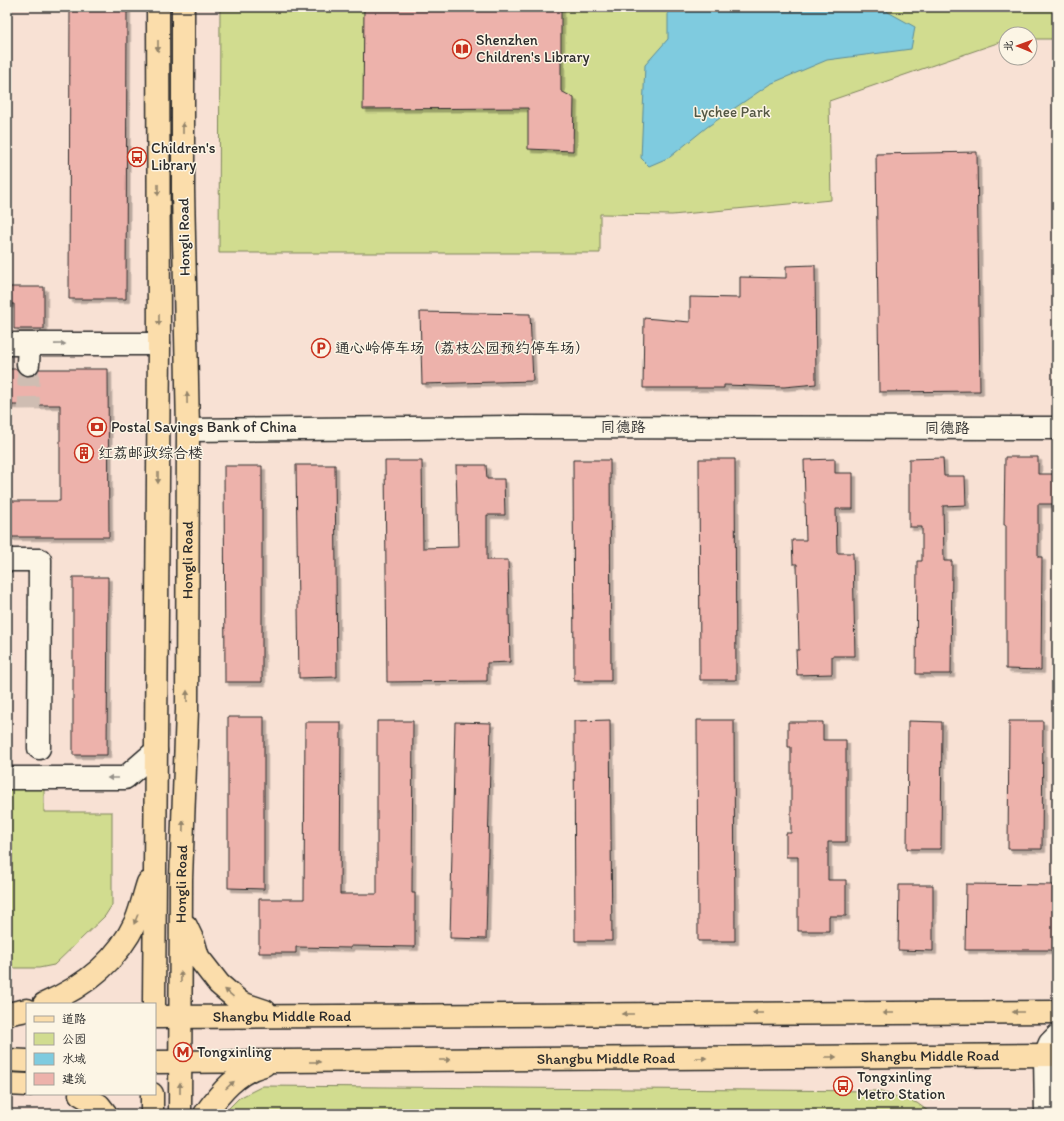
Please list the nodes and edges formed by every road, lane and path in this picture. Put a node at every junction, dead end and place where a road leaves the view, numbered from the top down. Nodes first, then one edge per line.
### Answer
1 (158, 7) edge
2 (183, 7) edge
3 (7, 344) edge
4 (159, 344) junction
5 (1057, 428) edge
6 (188, 430) junction
7 (7, 560) edge
8 (39, 748) dead end
9 (156, 751) junction
10 (7, 778) edge
11 (155, 854) junction
12 (181, 879) junction
13 (46, 1003) edge
14 (154, 1003) edge
15 (26, 1010) edge
16 (1057, 1012) edge
17 (7, 1014) edge
18 (26, 1015) edge
19 (276, 1015) junction
20 (156, 1016) edge
21 (181, 1016) junction
22 (1057, 1036) edge
23 (1051, 1055) edge
24 (7, 1060) edge
25 (26, 1061) edge
26 (156, 1062) edge
27 (276, 1062) junction
28 (180, 1063) junction
29 (7, 1084) edge
30 (26, 1085) edge
31 (82, 1095) edge
32 (152, 1095) edge
33 (106, 1114) edge
34 (152, 1114) edge
35 (180, 1114) edge
36 (205, 1114) edge
37 (1046, 1114) edge

1 -> 4 main road, Hongli Road
6 -> 2 main road, Hongli Road
3 -> 4 street
4 -> 9 main road, Hongli Road
5 - 6 street, 同德路
12 -> 6 main road, Hongli Road
7 - 8 street
9 -> 10 street
9 - 11 main road, Hongli Road
11 -> 13 main road
11 - 14 main road, Hongli Road
19 -> 12 main road
21 -> 12 main road, Hongli Road
15 - 17 main road
16 -> 19 main road, Shangbu Middle Road
17 - 18 main road
19 - 21 main road, Shangbu Middle Road
20 - 21 main road, Shangbu Middle Road
21 - 28 main road, Hongli Road
22 - 23 street
27 -> 23 main road, Shangbu Middle Road
23 - 37 street
24 - 25 main road
26 - 28 main road, Shangbu Middle Road
27 - 28 main road, Shangbu Middle Road
36 -> 27 main road
35 -> 28 main road, Hongli Road
29 - 30 main road
31 - 33 main road
32 - 34 main road

